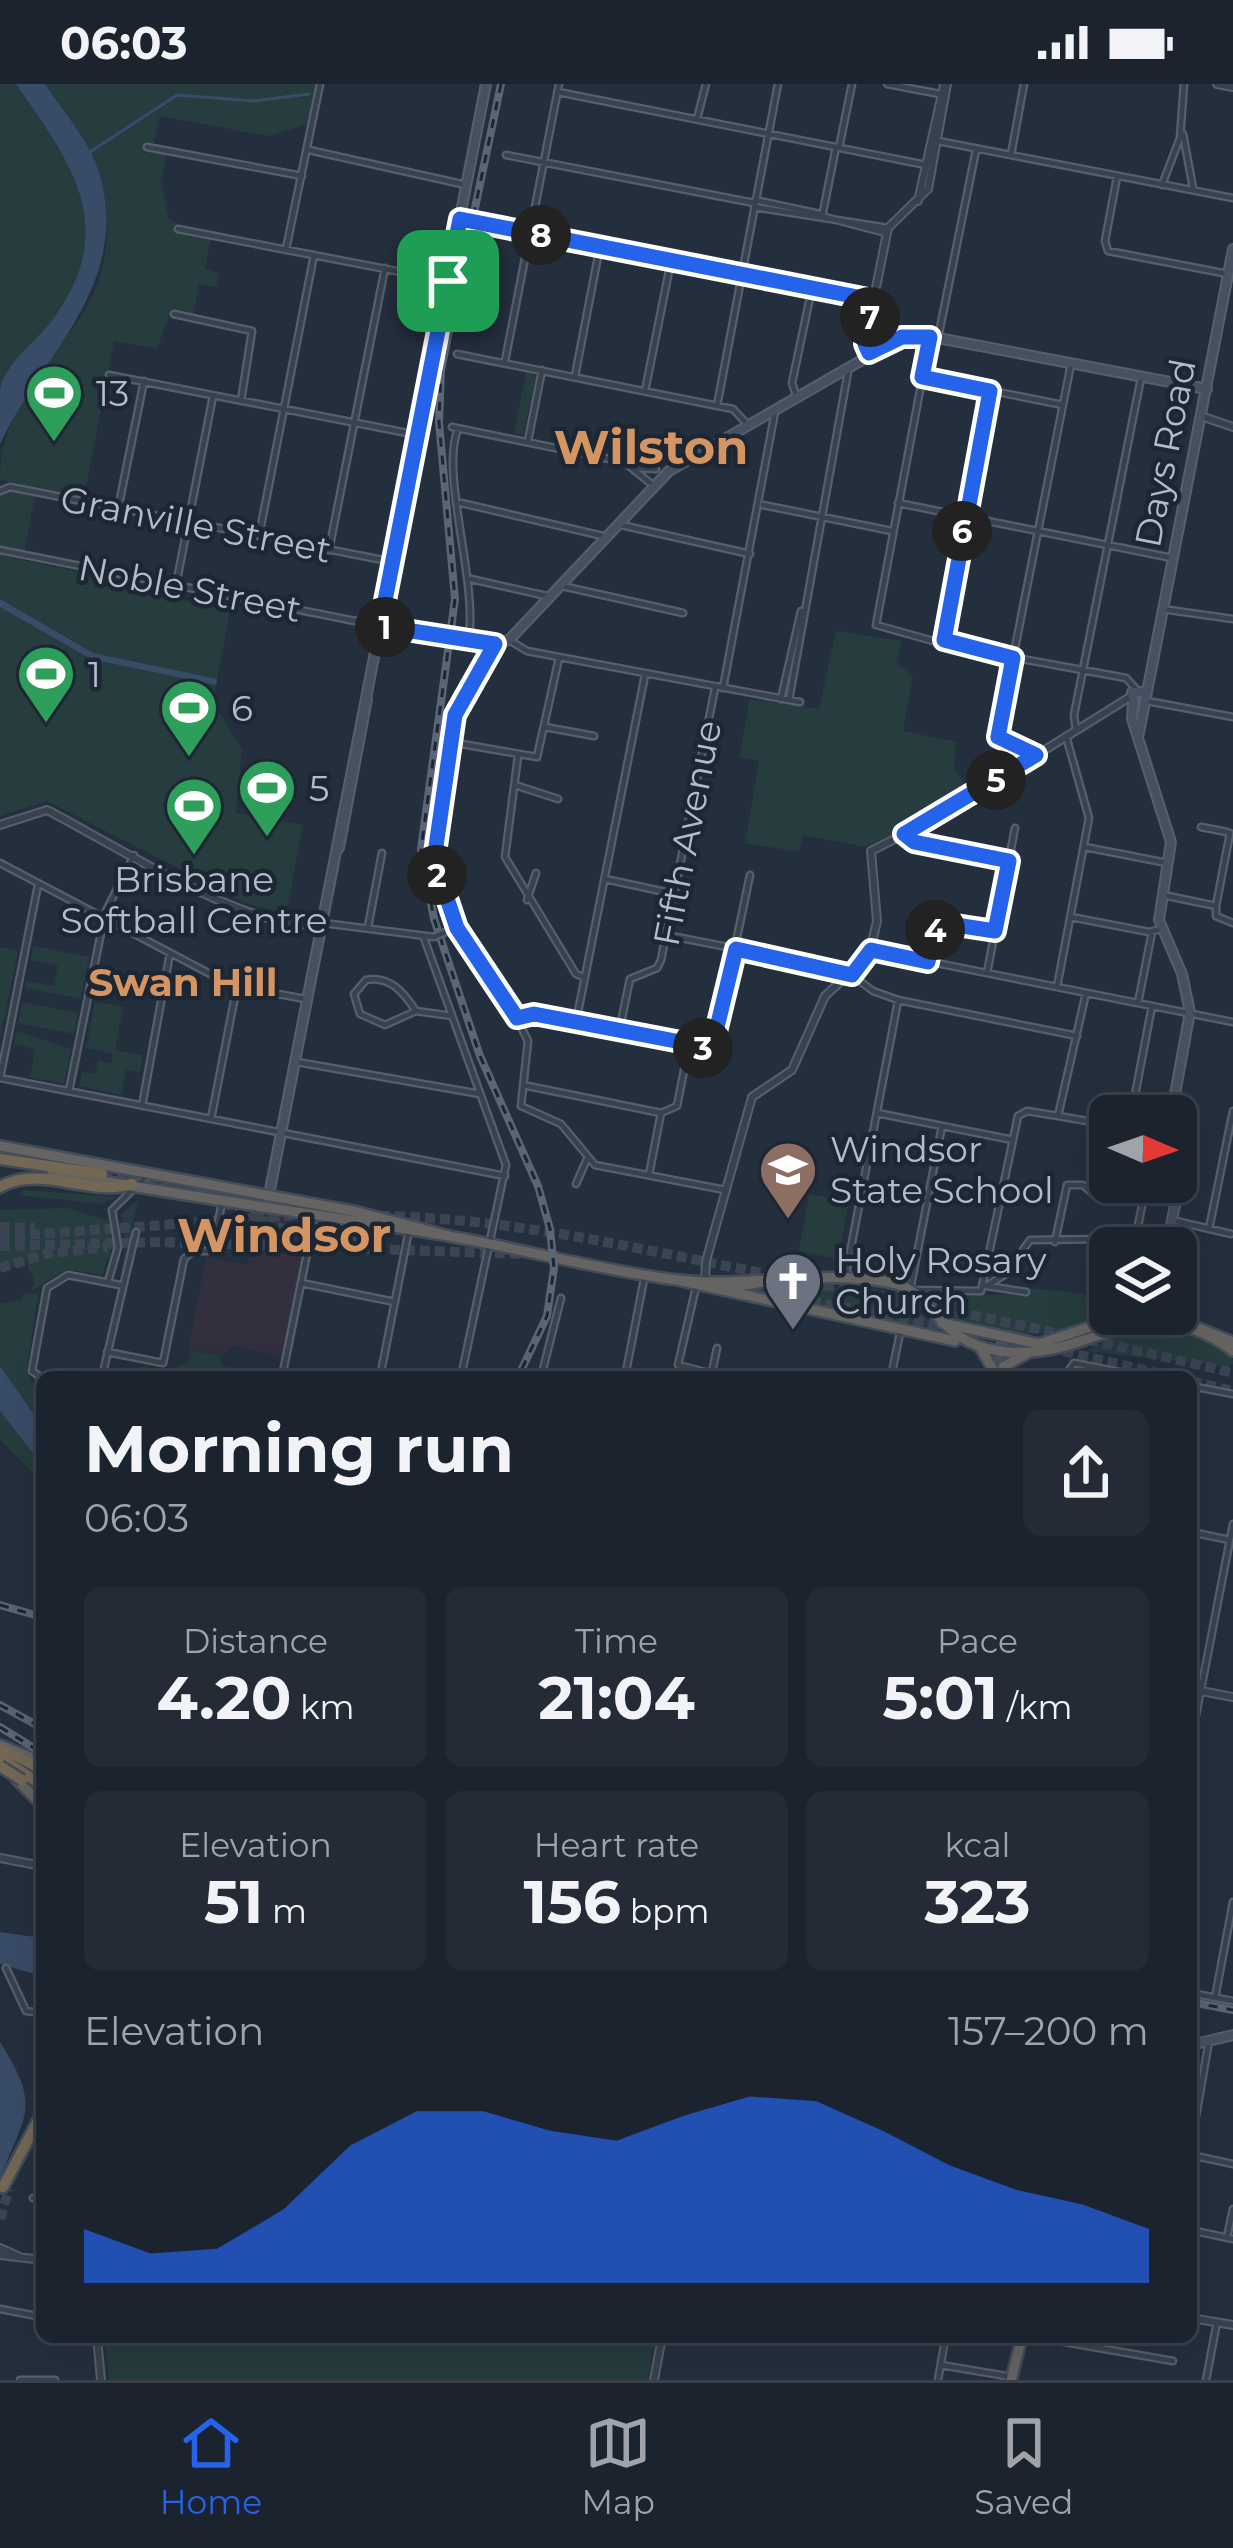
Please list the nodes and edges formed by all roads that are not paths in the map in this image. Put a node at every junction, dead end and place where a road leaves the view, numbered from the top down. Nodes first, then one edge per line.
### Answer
1 (320, 84) edge
2 (486, 84) edge
3 (706, 84) edge
4 (778, 84) edge
5 (852, 84) edge
6 (887, 84) edge
7 (945, 84) edge
8 (1024, 84) edge
9 (1184, 84) edge
10 (1217, 84) edge
11 (1233, 87) edge
12 (558, 88) edge
13 (940, 94) junction
14 (697, 120) junction
15 (1182, 129) junction
16 (769, 134) junction
17 (938, 140) junction
18 (147, 147) dead end
19 (837, 147) junction
20 (1178, 147) junction
21 (976, 148) junction
22 (1186, 148) junction
23 (308, 150) junction
24 (506, 154) dead end
25 (1011, 155) junction
26 (544, 162) junction
27 (926, 165) junction
28 (302, 176) junction
29 (1117, 176) junction
30 (1162, 184) junction
31 (466, 185) junction
32 (1193, 190) junction
33 (1233, 198) edge
34 (754, 204) junction
35 (917, 205) junction
36 (824, 217) junction
37 (464, 220) junction
38 (178, 229) dead end
39 (887, 230) junction
40 (530, 233) junction
41 (600, 247) junction
42 (286, 249) junction
43 (1233, 249) edge
44 (314, 255) junction
45 (671, 262) junction
46 (385, 268) junction
47 (741, 274) junction
48 (1228, 274) junction
49 (448, 281) junction
50 (812, 288) junction
51 (873, 300) junction
52 (174, 314) dead end
53 (934, 337) junction
54 (869, 353) junction
55 (457, 354) dead end
56 (504, 363) junction
57 (1071, 364) junction
58 (845, 367) junction
59 (542, 370) junction
60 (1210, 372) junction
61 (109, 375) dead end
62 (574, 377) junction
63 (922, 377) junction
64 (1142, 378) junction
65 (144, 382) junction
66 (1175, 384) junction
67 (1207, 389) junction
68 (993, 391) junction
69 (645, 392) junction
70 (213, 395) junction
71 (796, 395) junction
72 (242, 401) junction
73 (1064, 405) junction
74 (717, 406) junction
75 (284, 409) junction
76 (773, 409) junction
77 (1202, 416) junction
78 (354, 423) junction
79 (747, 424) junction
80 (1233, 427) edge
81 (418, 435) junction
82 (527, 443) junction
83 (634, 468) junction
84 (656, 469) dead end
85 (654, 486) junction
86 (0, 490) edge
87 (460, 503) junction
88 (898, 503) junction
89 (760, 504) junction
90 (118, 508) junction
91 (821, 517) junction
92 (967, 518) junction
93 (188, 522) junction
94 (620, 524) junction
95 (892, 531) junction
96 (1038, 532) junction
97 (259, 536) junction
98 (607, 537) junction
99 (1108, 545) junction
100 (0, 550) edge
101 (329, 550) junction
102 (750, 554) junction
103 (1172, 558) junction
104 (393, 562) junction
105 (471, 579) junction
106 (176, 585) junction
107 (562, 586) junction
108 (551, 597) junction
109 (1162, 609) junction
110 (682, 614) dead end
111 (1233, 619) edge
112 (359, 621) junction
113 (380, 626) junction
114 (469, 639) junction
115 (509, 640) junction
116 (944, 642) junction
117 (495, 644) junction
118 (376, 647) junction
119 (559, 658) junction
120 (1013, 658) junction
121 (1083, 672) junction
122 (645, 675) junction
123 (719, 688) junction
124 (1137, 697) junction
125 (785, 699) junction
126 (800, 702) dead end
127 (1233, 717) edge
128 (545, 727) junction
129 (1076, 730) junction
130 (594, 736) dead end
131 (1066, 736) junction
132 (450, 742) junction
133 (1036, 755) junction
134 (518, 756) junction
135 (515, 785) junction
136 (557, 799) dead end
137 (0, 825) edge
138 (1201, 827) dead end
139 (1016, 828) dead end
140 (1232, 833) edge
141 (904, 834) junction
142 (1084, 847) junction
143 (382, 853) dead end
144 (134, 855) junction
145 (1009, 861) junction
146 (0, 863) edge
147 (1169, 863) junction
148 (536, 873) dead end
149 (750, 874) dead end
150 (605, 879) junction
151 (38, 885) junction
152 (675, 894) junction
153 (1162, 895) junction
154 (527, 900) junction
155 (1216, 906) junction
156 (1071, 916) junction
157 (104, 918) junction
158 (322, 922) junction
159 (1233, 922) edge
160 (368, 927) junction
161 (457, 928) junction
162 (995, 931) junction
163 (1156, 931) junction
164 (666, 935) junction
165 (424, 938) junction
166 (736, 949) junction
167 (871, 950) junction
168 (170, 953) junction
169 (928, 962) junction
170 (987, 973) junction
171 (852, 975) junction
172 (585, 978) junction
173 (237, 986) junction
174 (1057, 987) junction
175 (1086, 993) junction
176 (308, 999) junction
177 (898, 1000) junction
178 (1138, 1003) junction
179 (1152, 1006) junction
180 (416, 1011) junction
181 (1189, 1012) junction
182 (452, 1016) junction
183 (517, 1018) junction
184 (576, 1022) junction
185 (1233, 1022) edge
186 (620, 1029) junction
187 (1077, 1036) junction
188 (689, 1045) junction
189 (295, 1062) junction
190 (0, 1078) edge
191 (523, 1085) junction
192 (69, 1091) junction
193 (480, 1094) junction
194 (1135, 1095) edge
195 (1175, 1095) edge
196 (142, 1106) junction
197 (1233, 1112) edge
198 (662, 1113) junction
199 (875, 1113) junction
200 (1058, 1116) junction
201 (211, 1119) junction
202 (1089, 1122) edge
203 (942, 1126) junction
204 (281, 1133) junction
205 (1013, 1140) junction
206 (0, 1146) edge
207 (587, 1159) junction
208 (0, 1160) edge
209 (102, 1174) tunnel mouth
210 (148, 1175) junction
211 (505, 1176) junction
212 (649, 1176) junction
213 (576, 1184) dead end
214 (136, 1185) junction
215 (0, 1187) edge
216 (725, 1190) junction
217 (1089, 1190) edge
218 (223, 1197) junction
219 (268, 1200) junction
220 (1175, 1203) edge
221 (315, 1214) junction
222 (1172, 1220) junction
223 (1170, 1227) edge
224 (409, 1228) junction
225 (1210, 1228) junction
226 (136, 1232) dead end
227 (1231, 1234) edge
228 (1055, 1242) junction
229 (1089, 1243) edge
230 (489, 1244) junction
231 (645, 1274) junction
232 (789, 1277) junction
233 (845, 1279) junction
234 (108, 1282) junction
235 (301, 1283) junction
236 (120, 1285) junction
237 (694, 1285) junction
238 (985, 1287) junction
239 (910, 1290) junction
240 (1026, 1292) dead end
241 (561, 1298) dead end
242 (395, 1302) junction
243 (942, 1323) junction
244 (1197, 1327) edge
245 (901, 1328) junction
246 (1089, 1329) edge
247 (1197, 1333) edge
248 (1090, 1335) edge
249 (961, 1341) junction
250 (1233, 1342) edge
251 (1004, 1346) junction
252 (980, 1347) junction
253 (717, 1348) dead end
254 (1233, 1351) edge
255 (107, 1352) junction
256 (1028, 1353) junction
257 (103, 1371) edge
258 (283, 1371) edge
259 (381, 1371) edge
260 (462, 1371) edge
261 (543, 1371) edge
262 (626, 1371) edge
263 (696, 1371) edge
264 (712, 1371) edge
265 (892, 1371) edge
266 (997, 1371) edge
267 (1000, 1371) edge
268 (1003, 1371) edge
269 (1067, 1371) edge
270 (1106, 1371) edge
271 (36, 1376) edge
272 (1197, 1387) edge
273 (1233, 1394) edge
274 (1233, 1524) edge
275 (1197, 1533) edge
276 (1230, 1540) junction
277 (1197, 1686) edge
278 (1197, 1690) edge
279 (1233, 1697) edge
280 (1, 1754) edge
281 (36, 1770) edge
282 (36, 1774) edge
283 (19, 1776) junction
284 (36, 1790) edge
285 (36, 1797) edge
286 (0, 1858) edge
287 (36, 1865) edge
288 (1233, 1902) edge
289 (6, 1969) dead end
290 (1197, 1994) edge
291 (1214, 1998) junction
292 (1233, 2001) edge
293 (36, 2012) edge
294 (1233, 2037) edge
295 (1208, 2041) junction
296 (1197, 2043) edge
297 (1197, 2108) edge
298 (36, 2128) edge
299 (1197, 2156) edge
300 (1233, 2164) edge
301 (6, 2188) dead end
302 (33, 2198) dead end
303 (36, 2199) edge
304 (1233, 2209) edge
305 (1197, 2231) edge
306 (1230, 2238) edge
307 (0, 2251) edge
308 (36, 2259) edge
309 (0, 2309) edge
310 (36, 2316) edge
311 (1197, 2319) edge
312 (1217, 2322) junction
313 (1233, 2325) edge
314 (98, 2343) edge
315 (661, 2343) edge
316 (944, 2343) edge
317 (1021, 2343) edge
318 (1070, 2343) edge
319 (1173, 2361) dead end
320 (941, 2365) junction
321 (1012, 2379) edge
322 (20, 2380) edge
323 (56, 2380) edge
324 (101, 2380) edge
325 (654, 2380) edge
326 (938, 2380) edge
327 (1205, 2380) edge

1 - 23 street
2 - 31 main road
3 - 14 street
4 - 16 street
5 - 19 street
6 - 13 street
7 - 13 street
7 - 17 street
8 - 25 street
9 - 15 street
10 - 11 street
12 - 14 street
12 - 26 street
13 - 27 street
14 - 16 street
15 - 20 street
15 - 22 street
16 - 19 street
16 - 34 street
17 - 21 street
17 - 35 street
18 - 28 street
19 - 27 street
19 - 36 street
20 - 22 street
20 - 30 street
21 - 25 street
21 - 53 street
22 - 32 street
23 - 28 street
23 - 31 street
24 - 26 street
25 - 29 street
26 - 34 street
26 - 40 street
27 - 35 street
28 - 42 street
29 - 30 street
29 - 48 street
30 - 32 street
31 - 37 main road
32 - 33 street
34 - 36 street
34 - 47 street
35 - 39 street
36 - 39 street
37 - 40 street, bridge
37 - 49 main road
38 - 42 street
39 - 51 street
40 - 41 street
40 - 56 street
41 - 45 street
41 - 62 street
42 - 44 street
43 - 48 main road, Days Road
44 - 46 street
44 - 75 street
45 - 47 street
45 - 69 street
46 - 49 street
46 - 78 street
47 - 50 street
47 - 74 street
48 - 60 main road, Days Road
49 - 81 main road
50 - 51 street
50 - 71 street
51 - 54 street
52 - 72 street
53 - 54 main road
53 - 57 main road
53 - 63 street
54 - 58 main road
55 - 56 street
56 - 59 street
57 - 64 main road
57 - 73 street
58 - 71 main road
58 - 91 street
59 - 62 street
59 - 82 street
60 - 66 main road
60 - 67 main road, Days Road
61 - 65 street
62 - 69 street
63 - 68 street
63 - 88 street
64 - 66 main road
64 - 99 street
65 - 70 street
65 - 90 street
66 - 67 main road
67 - 77 main road, Days Road
68 - 73 street
68 - 92 street
69 - 74 street
70 - 72 street
70 - 93 street
71 - 76 main road
72 - 75 street
73 - 96 street
74 - 79 street
75 - 78 street
75 - 97 street
76 - 79 main road
76 - 89 street, Fifth Avenue
77 - 80 street
77 - 103 main road, Days Road
78 - 81 street
78 - 101 street
79 - 85 main road
81 - 104 main road
82 - 83 street
82 - 87 street
83 - 84 street
83 - 85 street
85 - 94 main road
86 - 90 street, Granville Street
87 - 98 street
87 - 105 street
88 - 92 street
88 - 95 street
89 - 91 street
89 - 102 street, Fifth Avenue
90 - 93 street, Granville Street
91 - 95 street
91 - 125 street
92 - 96 street
92 - 116 street
93 - 97 street, Granville Street
93 - 106 street
94 - 98 main road
94 - 102 street
95 - 116 street
96 - 99 street
96 - 120 street
97 - 101 street, Granville Street
98 - 107 main road
99 - 103 street
99 - 121 street
100 - 106 street, Noble Street
101 - 104 street, Granville Street
102 - 123 street, Fifth Avenue
103 - 109 main road, Days Road
104 - 113 main road
105 - 108 street
105 - 114 street
106 - 112 street, Noble Street
107 - 108 main road
107 - 110 street
108 - 115 main road
109 - 111 street
109 - 124 main road, Days Road
112 - 113 street, Noble Street
112 - 118 main road
113 - 114 main road
113 - 118 main road
114 - 117 main road
115 - 117 main road
115 - 119 street
116 - 120 street
117 - 132 street
118 - 158 main road
119 - 122 street
119 - 128 street
120 - 121 street
120 - 133 street
121 - 124 street
121 - 129 street
122 - 123 street
122 - 150 street
123 - 125 street
123 - 152 street, Fifth Avenue
124 - 127 street
124 - 129 street
124 - 147 main road
125 - 126 street
128 - 130 street
128 - 134 street
129 - 131 street
131 - 133 street
131 - 142 street
132 - 134 street
132 - 161 street
133 - 141 street
134 - 135 street
135 - 136 street
135 - 154 street
137 - 144 street
138 - 140 street
139 - 145 street
140 - 155 street
141 - 145 street
141 - 167 street
142 - 147 street
142 - 156 street
143 - 160 street
144 - 157 street
144 - 158 street
145 - 162 street
146 - 151 street
147 - 153 main road
148 - 154 street
149 - 166 street
150 - 152 street
150 - 172 street
151 - 157 street
151 - 190 street
152 - 164 street, Fifth Avenue
153 - 155 street
153 - 163 main road
154 - 172 street
155 - 159 street
156 - 163 street
156 - 174 street
157 - 168 street
157 - 192 street
158 - 160 street
158 - 176 main road
160 - 165 street
161 - 165 street, bridge
161 - 183 street
162 - 169 street
162 - 170 street
163 - 178 street
163 - 181 main road
164 - 166 street
164 - 186 street, Fifth Avenue
165 - 182 street
166 - 171 street
166 - 188 street
167 - 169 street
167 - 171 street
168 - 173 street
168 - 196 street
169 - 170 street
170 - 174 street
171 - 177 street
171 - 216 street
172 - 184 street
173 - 176 street
173 - 201 street
174 - 175 street
175 - 178 street
175 - 187 street
176 - 189 main road
177 - 187 street
177 - 199 street
178 - 179 street
179 - 181 street
179 - 194 street
180 - 180 street
180 - 182 street
181 - 185 street
181 - 195 main road
182 - 193 street
183 - 184 street
183 - 191 street
184 - 186 street
186 - 188 street
187 - 200 street
188 - 198 street
189 - 193 street
189 - 204 main road
190 - 192 street
191 - 198 street
191 - 207 street
192 - 196 street
193 - 211 street
196 - 201 street
197 - 225 street
198 - 212 street
199 - 203 street
199 - 233 street
200 - 202 street
200 - 205 street
201 - 204 street
203 - 205 street
203 - 239 street
204 - 211 street
204 - 219 main road
205 - 238 street
206 - 210 highway
207 - 212 street
207 - 213 street
208 - 209 highway
208 - 214 highway
210 - 214 street
210 - 219 highway
211 - 230 street
212 - 216 street
214 - 215 highway
214 - 218 highway
214 - 234 street
216 - 237 street
217 - 228 street
218 - 219 highway
218 - 255 street
219 - 221 highway
219 - 224 highway
220 - 222 main road
221 - 224 highway
221 - 235 street
222 - 223 main road
222 - 225 street
224 - 230 highway
224 - 242 street
225 - 227 street
226 - 236 street
228 - 229 street
228 - 238 street
230 - 231 highway
230 - 260 street
231 - 237 highway
231 - 262 street
232 - 233 highway
232 - 237 highway
232 - 237 highway
233 - 239 highway
234 - 236 street
234 - 271 street
235 - 242 street
235 - 258 street
236 - 255 street
237 - 245 highway
237 - 263 street
238 - 239 street
238 - 240 street
239 - 243 highway
241 - 261 street
242 - 259 street
243 - 249 highway
243 - 251 highway
244 - 250 highway
245 - 249 highway
245 - 265 street
246 - 251 highway
247 - 254 highway
248 - 256 highway
249 - 252 highway
251 - 252 highway
251 - 256 highway
251 - 267 main road
252 - 266 highway
253 - 264 street
255 - 257 street
256 - 268 highway
269 - 270 street
272 - 273 street
274 - 276 street
275 - 276 street
276 - 277 street
278 - 279 street
280 - 281 highway
280 - 283 highway, bridge
282 - 283 highway
283 - 284 highway
283 - 285 highway
286 - 287 street
288 - 291 street
289 - 293 street
290 - 291 street
291 - 292 street
294 - 295 main road
295 - 296 main road
295 - 297 street
298 - 301 highway
299 - 300 street
302 - 303 street
304 - 306 street
305 - 306 street
307 - 308 street
309 - 310 street
311 - 312 street
312 - 313 street
312 - 327 street
314 - 324 street
315 - 325 street
316 - 320 street
317 - 321 highway
318 - 319 street
320 - 321 street
320 - 326 street
322 - 323 street

